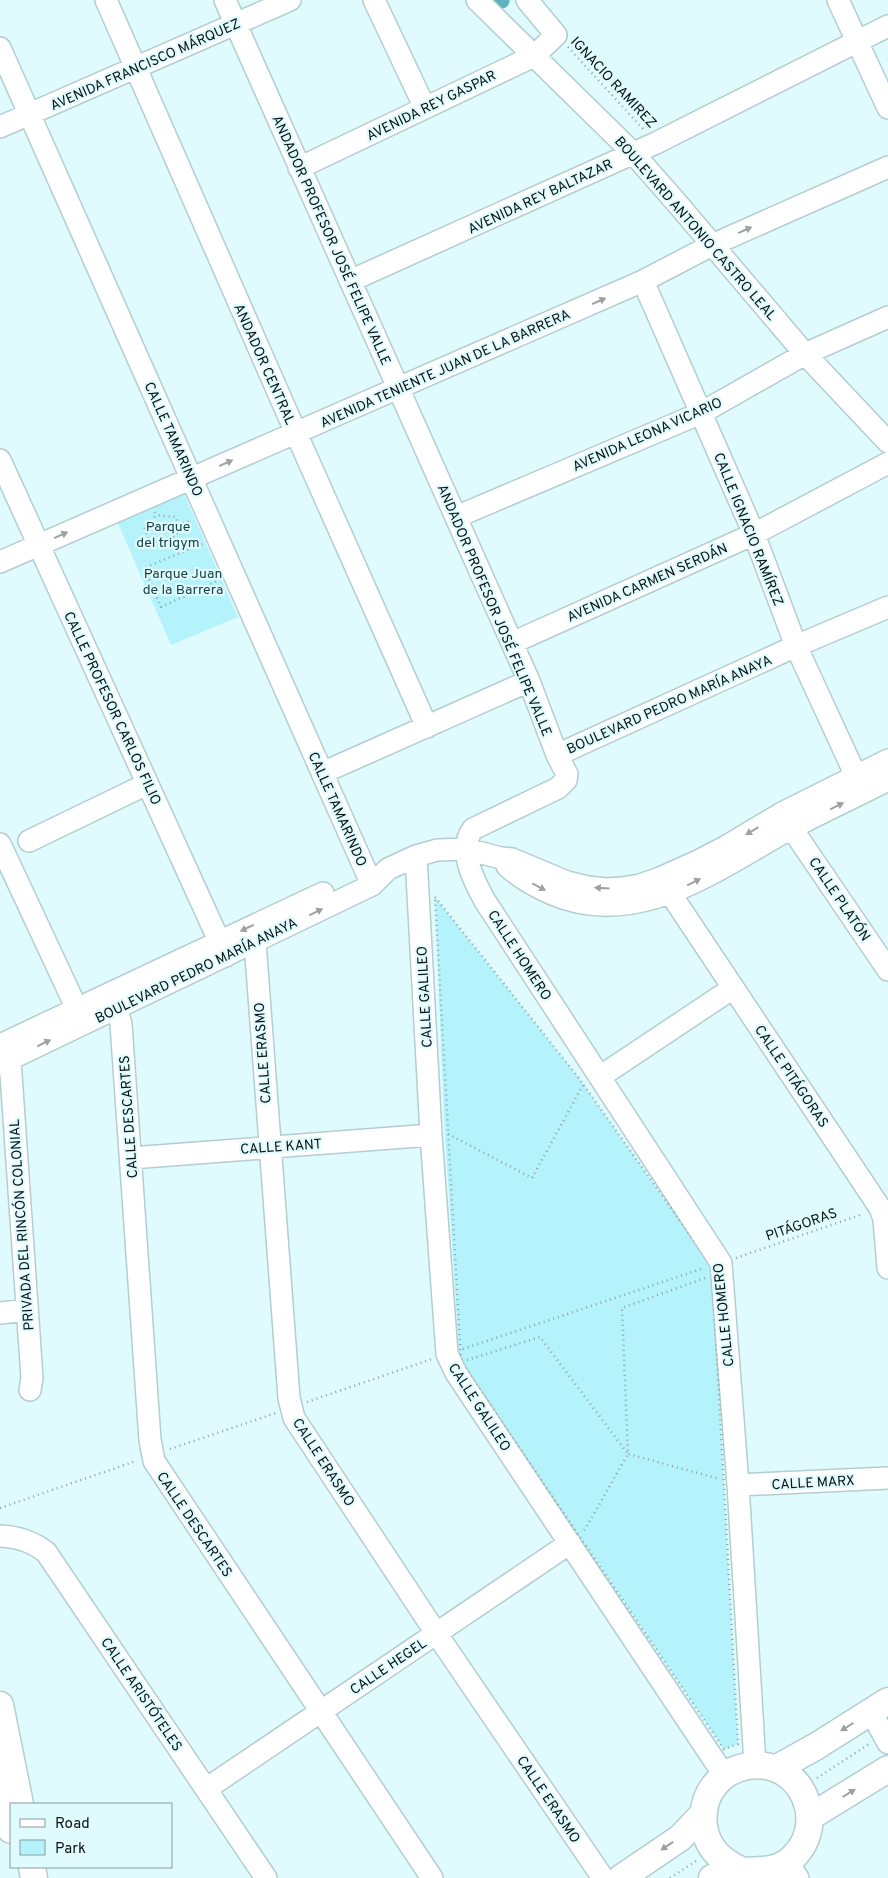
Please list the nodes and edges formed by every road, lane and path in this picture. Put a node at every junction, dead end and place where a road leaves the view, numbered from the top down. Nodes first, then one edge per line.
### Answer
1 (106, 0) edge
2 (225, 0) edge
3 (290, 0) edge
4 (374, 0) edge
5 (477, 0) edge
6 (528, 0) edge
7 (545, 0) edge
8 (838, 0) edge
9 (236, 24) junction
10 (888, 26) edge
11 (556, 34) junction
12 (856, 41) junction
13 (0, 48) edge
14 (534, 56) junction
15 (136, 68) junction
16 (425, 108) junction
17 (888, 108) edge
18 (30, 114) junction
19 (0, 127) edge
20 (656, 143) junction
21 (633, 153) junction
22 (888, 167) edge
23 (299, 168) junction
24 (712, 245) junction
25 (350, 281) junction
26 (643, 281) junction
27 (888, 317) edge
28 (805, 354) junction
29 (398, 388) junction
30 (700, 413) junction
31 (296, 433) junction
32 (888, 442) edge
33 (0, 460) edge
34 (888, 463) edge
35 (191, 478) junction
36 (152, 506) junction
37 (189, 513) dead end
38 (456, 518) junction
39 (192, 520) junction
40 (178, 524) junction
41 (196, 528) dead end
42 (754, 534) junction
43 (39, 545) junction
44 (206, 551) dead end
45 (0, 562) edge
46 (222, 588) dead end
47 (888, 607) edge
48 (512, 643) junction
49 (796, 646) junction
50 (529, 681) junction
51 (428, 727) junction
52 (557, 755) junction
53 (888, 760) edge
54 (322, 773) junction
55 (888, 780) edge
56 (147, 784) junction
57 (861, 784) junction
58 (787, 821) junction
59 (29, 841) dead end
60 (0, 844) edge
61 (466, 848) junction
62 (416, 856) junction
63 (369, 879) junction
64 (665, 886) junction
65 (255, 942) junction
66 (223, 948) junction
67 (888, 970) edge
68 (733, 988) junction
69 (114, 1001) junction
70 (77, 1009) junction
71 (3, 1056) edge
72 (592, 1080) junction
73 (440, 1135) junction
74 (269, 1147) junction
75 (131, 1158) junction
76 (880, 1208) junction
77 (715, 1268) junction
78 (888, 1268) edge
79 (27, 1310) junction
80 (0, 1313) edge
81 (454, 1358) junction
82 (30, 1390) dead end
83 (291, 1408) junction
84 (628, 1454) junction
85 (152, 1455) junction
86 (888, 1478) edge
87 (731, 1483) junction
88 (0, 1508) edge
89 (0, 1536) edge
90 (575, 1540) junction
91 (436, 1634) junction
92 (0, 1705) edge
93 (320, 1712) junction
94 (882, 1722) edge
95 (766, 1766) junction
96 (888, 1769) edge
97 (0, 1771) edge
98 (724, 1776) junction
99 (206, 1789) junction
100 (801, 1789) junction
101 (20, 1803) edge
102 (703, 1814) junction
103 (810, 1817) junction
104 (10, 1825) edge
105 (741, 1870) junction
106 (793, 1870) edge
107 (266, 1878) edge
108 (432, 1878) edge
109 (603, 1878) edge
110 (621, 1878) edge
111 (712, 1878) edge

1 - 15 street, ANDADOR CENTRAL
2 - 9 street, ANDADOR PROFESOR JOSÉ FELIPE VALLE
3 - 9 street, AVENIDA FRANCISCO MÁRQUEZ
4 - 16 street
5 - 14 street, BOULEVARD ANTONIO CASTRO LEAL
6 - 11 street
7 - 11 street
8 - 12 street
9 - 15 street, AVENIDA FRANCISCO MÁRQUEZ
9 - 23 street, ANDADOR PROFESOR JOSÉ FELIPE VALLE
10 - 12 street, AVENIDA REY BALTAZAR
11 - 14 street, AVENIDA REY GASPAR
11 - 20 path, IGNACIO RAMIREZ
12 - 17 street
12 - 20 street, AVENIDA REY BALTAZAR
13 - 18 street, CALLE TAMARINDO
14 - 16 street, AVENIDA REY GASPAR
14 - 21 street, BOULEVARD ANTONIO CASTRO LEAL
15 - 18 street, AVENIDA FRANCISCO MÁRQUEZ
15 - 31 street, ANDADOR CENTRAL
16 - 23 street, AVENIDA REY GASPAR
18 - 19 street, AVENIDA FRANCISCO MÁRQUEZ
18 - 35 street, CALLE TAMARINDO
20 - 21 street, AVENIDA REY BALTAZAR
21 - 24 street, BOULEVARD ANTONIO CASTRO LEAL
21 - 25 street, AVENIDA REY BALTAZAR
24 -> 22 street, AVENIDA TENIENTE JUAN DE LA BARRERA
23 - 25 street, ANDADOR PROFESOR JOSÉ FELIPE VALLE
24 - 26 street, AVENIDA TENIENTE JUAN DE LA BARRERA
24 - 28 street, BOULEVARD ANTONIO CASTRO LEAL
25 - 29 street, ANDADOR PROFESOR JOSÉ FELIPE VALLE
29 -> 26 street, AVENIDA TENIENTE JUAN DE LA BARRERA
26 - 30 street, CALLE IGNACIO RAMÍREZ
27 - 28 street, AVENIDA LEONA VICARIO
28 - 30 street, AVENIDA LEONA VICARIO
28 - 32 street, BOULEVARD ANTONIO CASTRO LEAL
29 - 31 street, AVENIDA TENIENTE JUAN DE LA BARRERA
29 - 38 street, ANDADOR PROFESOR JOSÉ FELIPE VALLE
30 - 38 street, AVENIDA LEONA VICARIO
30 - 42 street, CALLE IGNACIO RAMÍREZ
35 -> 31 street, AVENIDA TENIENTE JUAN DE LA BARRERA
31 - 51 street, ANDADOR CENTRAL
33 - 43 street, CALLE PROFESOR CARLOS FILIO
34 - 42 street, AVENIDA CARMEN SERDÁN
35 - 36 street, AVENIDA TENIENTE JUAN DE LA BARRERA
35 - 54 street, CALLE TAMARINDO
36 - 40 path
36 - 40 path
43 -> 36 street, AVENIDA TENIENTE JUAN DE LA BARRERA
37 - 39 path
38 - 48 street, ANDADOR PROFESOR JOSÉ FELIPE VALLE
39 - 40 path
39 - 41 path
42 - 48 street, AVENIDA CARMEN SERDÁN
42 - 49 street, CALLE IGNACIO RAMÍREZ
43 - 45 street, AVENIDA TENIENTE JUAN DE LA BARRERA
43 - 56 street, CALLE PROFESOR CARLOS FILIO
44 - 46 path
47 - 49 street, BOULEVARD PEDRO MARÍA ANAYA
48 - 50 street, ANDADOR PROFESOR JOSÉ FELIPE VALLE
49 - 52 street, BOULEVARD PEDRO MARÍA ANAYA
49 - 57 street, CALLE IGNACIO RAMÍREZ
50 - 51 street
50 - 52 street, ANDADOR PROFESOR JOSÉ FELIPE VALLE
51 - 54 street
52 - 61 street, BOULEVARD PEDRO MARÍA ANAYA
53 - 57 street
54 - 63 street, CALLE TAMARINDO
55 - 57 street
56 - 59 street
56 - 66 street, CALLE PROFESOR CARLOS FILIO
57 - 58 street
58 - 64 street
58 - 67 street, CALLE PLATÓN
60 - 70 street
61 - 62 street, BOULEVARD PEDRO MARÍA ANAYA
61 - 64 street
61 - 72 street, CALLE HOMERO
62 - 63 street, BOULEVARD PEDRO MARÍA ANAYA
62 - 73 street, CALLE GALILEO
65 -> 63 street, BOULEVARD PEDRO MARÍA ANAYA
63 -> 66 street, BOULEVARD PEDRO MARÍA ANAYA
64 - 68 street, CALLE PITÁGORAS
65 - 66 street, BOULEVARD PEDRO MARÍA ANAYA
65 - 74 street, CALLE ERASMO
66 - 69 street, BOULEVARD PEDRO MARÍA ANAYA
68 - 72 street
68 - 76 street, CALLE PITÁGORAS
69 - 70 street, BOULEVARD PEDRO MARÍA ANAYA
71 -> 69 street, BOULEVARD PEDRO MARÍA ANAYA
69 - 75 street, CALLE DESCARTES
70 - 71 street, BOULEVARD PEDRO MARÍA ANAYA
71 - 79 street, PRIVADA DEL RINCÓN COLONIAL
72 - 73 path
72 - 73 path
72 - 77 street, CALLE HOMERO
72 - 77 path
73 - 74 street, CALLE KANT
73 - 81 street, CALLE GALILEO
73 - 81 path
74 - 75 street, CALLE KANT
74 - 83 street, CALLE ERASMO
75 - 85 street, CALLE DESCARTES
76 - 77 path, PITÁGORAS
76 - 78 street, CALLE PITÁGORAS
77 - 81 path
77 - 84 path
77 - 87 street, CALLE HOMERO
77 - 87 path
79 - 80 street
79 - 82 street, PRIVADA DEL RINCÓN COLONIAL
81 - 83 path
81 - 84 path
81 - 90 path
81 - 90 street, CALLE GALILEO
83 - 85 path
83 - 91 street, CALLE ERASMO
84 - 87 path
84 - 90 path
85 - 88 path
85 - 93 street, CALLE DESCARTES
86 - 87 street, CALLE MARX
87 - 90 path
87 - 95 street, CALLE HOMERO
89 - 99 street, CALLE ARISTÓTELES
90 - 91 street, CALLE HEGEL
90 - 98 street, CALLE GALILEO
91 - 93 street, CALLE HEGEL
91 - 109 street, CALLE ERASMO
92 - 101 main road
93 - 99 street, CALLE HEGEL
93 - 108 street, CALLE DESCARTES
94 -> 95 main road
94 - 100 path
95 - 98 main road
95 - 100 main road
103 -> 96 main road
97 - 104 main road
98 - 102 main road
99 - 107 street, CALLE ARISTÓTELES
100 - 103 main road
102 - 105 main road
102 -> 110 main road
103 - 106 main road
105 - 106 main road
105 - 111 main road

